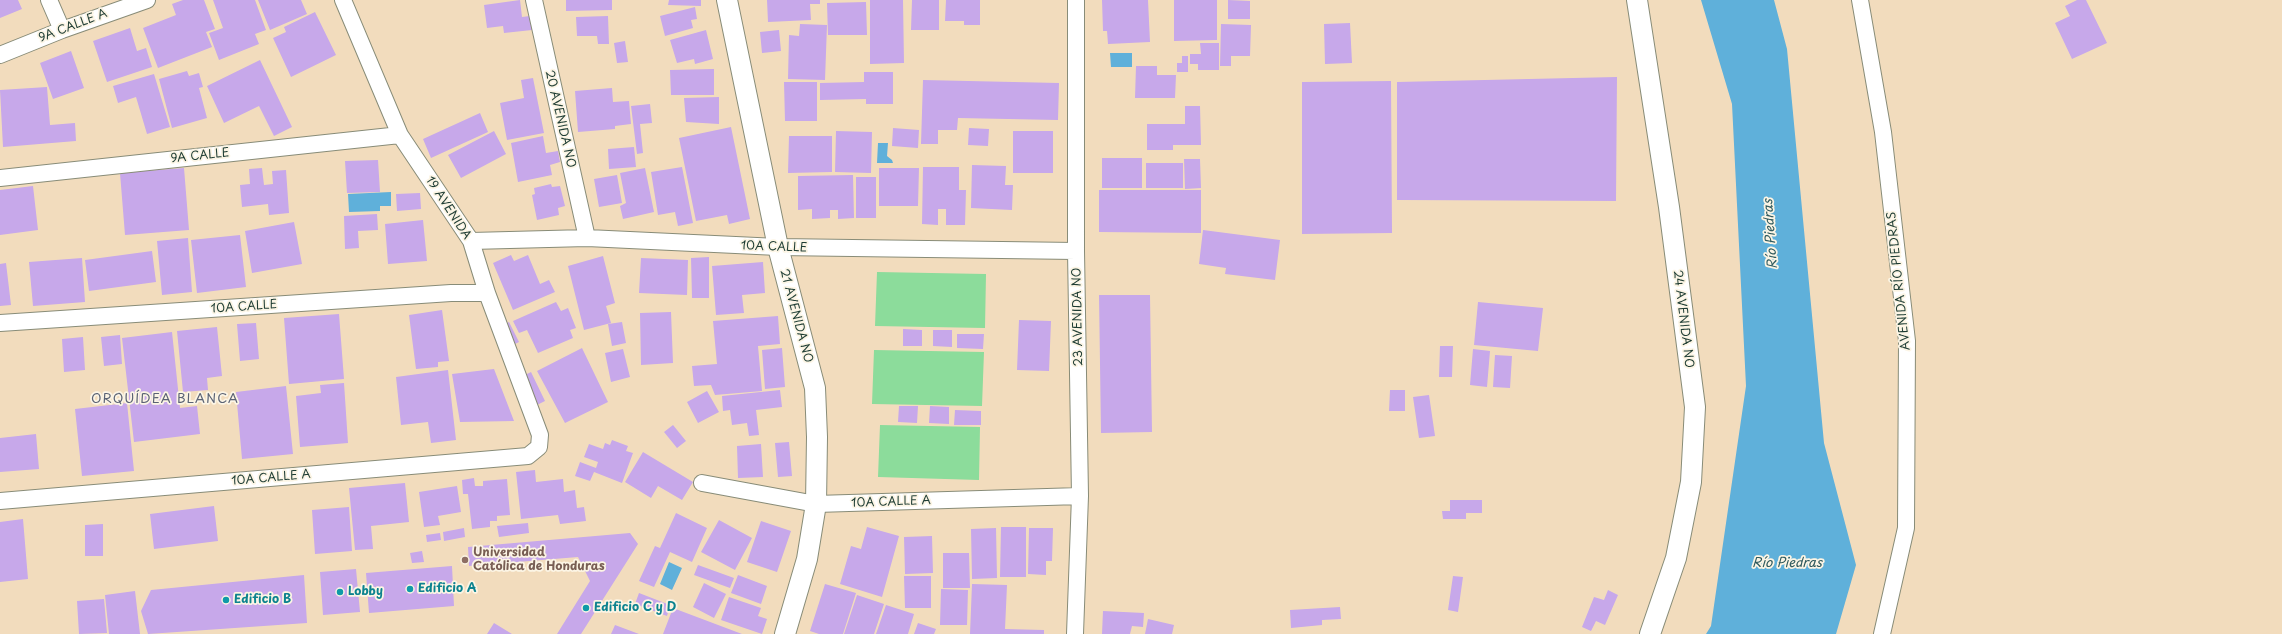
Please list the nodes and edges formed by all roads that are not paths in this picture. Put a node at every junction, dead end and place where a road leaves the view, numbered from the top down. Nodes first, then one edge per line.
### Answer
1 (49, 0) edge
2 (147, 0) edge
3 (343, 0) edge
4 (534, 0) edge
5 (727, 0) edge
6 (1076, 0) edge
7 (1637, 0) edge
8 (1860, 0) edge
9 (62, 30) junction
10 (0, 55) edge
11 (400, 135) junction
12 (0, 178) edge
13 (587, 238) junction
14 (471, 241) junction
15 (778, 247) junction
16 (1076, 251) junction
17 (488, 293) junction
18 (0, 323) edge
19 (539, 447) joint
20 (702, 483) dead end
21 (1080, 496) junction
22 (0, 501) edge
23 (816, 504) junction
24 (785, 634) edge
25 (1075, 634) edge
26 (1650, 634) edge
27 (1882, 634) edge

1 - 9 street
2 - 9 street, 9A CALLE A
3 - 11 street, 19 AVENIDA
4 - 13 street, 20 AVENIDA NO
5 - 15 street, 21 AVENIDA NO
6 - 16 street, 23 AVENIDA NO
7 - 26 street, 24 AVENIDA NO
8 - 27 street, AVENIDA RÍO PIEDRAS
9 - 10 street, 9A CALLE A
11 - 12 street, 9A CALLE
11 - 14 street, 19 AVENIDA
13 - 14 street, 10A CALLE
13 - 15 street, 10A CALLE
14 - 17 street, 19 AVENIDA
15 - 16 street, 10A CALLE
15 - 23 street, 21 AVENIDA NO
16 - 21 street, 23 AVENIDA NO
17 - 18 street, 10A CALLE
17 - 19 street, 19 AVENIDA
19 - 22 street, 10A CALLE A
20 - 23 street, 10A CALLE A
21 - 23 street, 10A CALLE A
21 - 25 street, 23 AVENIDA NO
23 - 24 street, 21 AVENIDA NO

